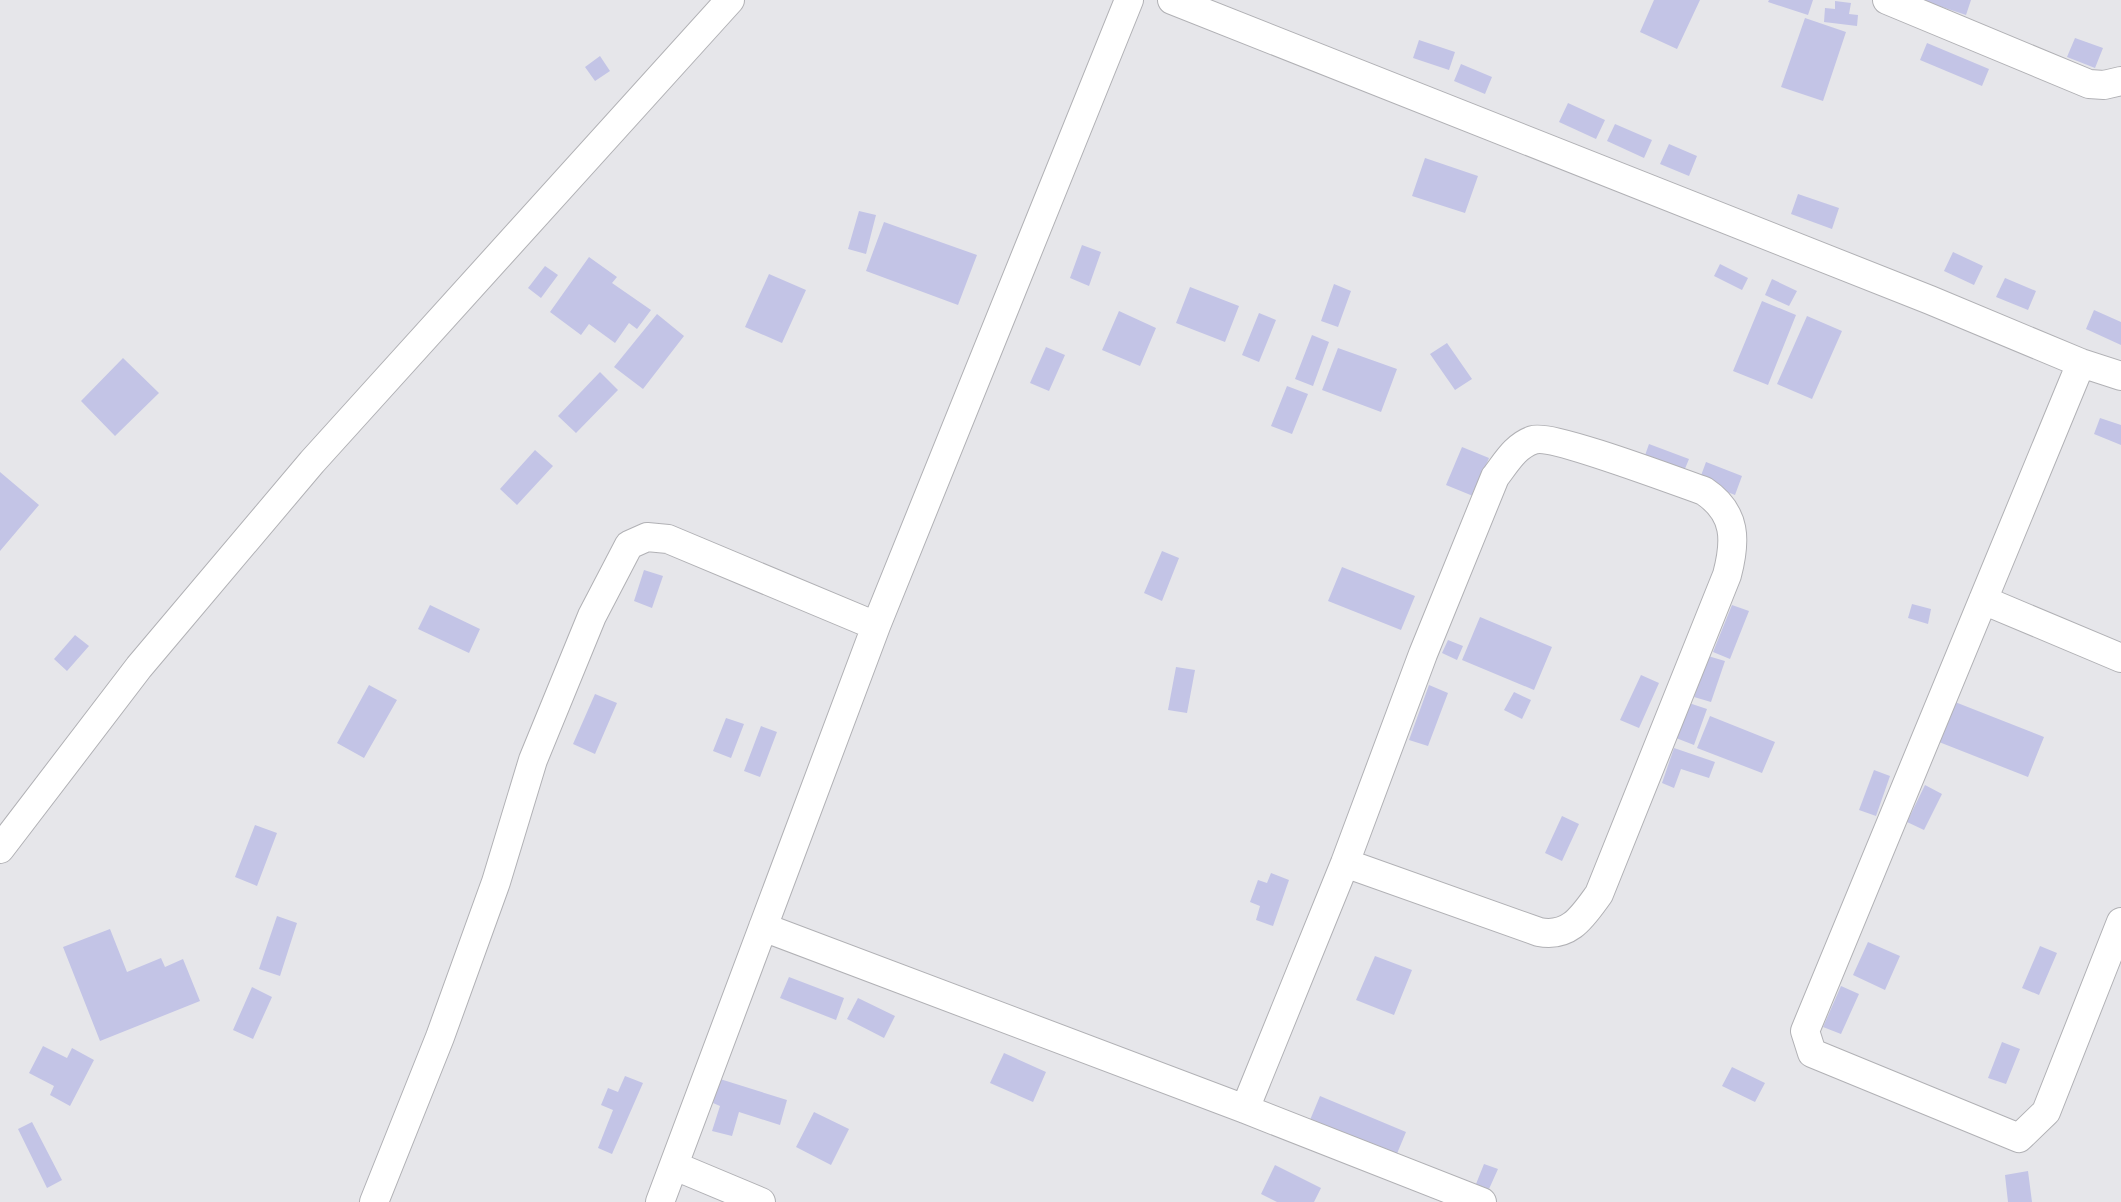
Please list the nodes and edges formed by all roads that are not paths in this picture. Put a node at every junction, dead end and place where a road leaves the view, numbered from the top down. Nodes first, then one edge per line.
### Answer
1 (730, 0) edge
2 (1129, 0) edge
3 (1172, 0) edge
4 (1887, 0) edge
5 (2121, 81) edge
6 (2081, 363) junction
7 (2121, 376) edge
8 (1983, 600) junction
9 (876, 626) junction
10 (2121, 658) edge
11 (0, 849) edge
12 (1345, 863) junction
13 (2121, 922) edge
14 (763, 928) junction
15 (1245, 1109) junction
16 (675, 1166) junction
17 (374, 1202) edge
18 (660, 1202) edge
19 (761, 1202) edge
20 (1482, 1202) edge

1 - 11 street
2 - 9 street
3 - 6 street
4 - 5 street
6 - 7 street
6 - 8 street
8 - 10 street
8 - 13 street
9 - 14 street
9 - 17 street
12 - 12 street
12 - 15 street
14 - 15 street
14 - 16 street
15 - 20 street
16 - 18 street
16 - 19 street

